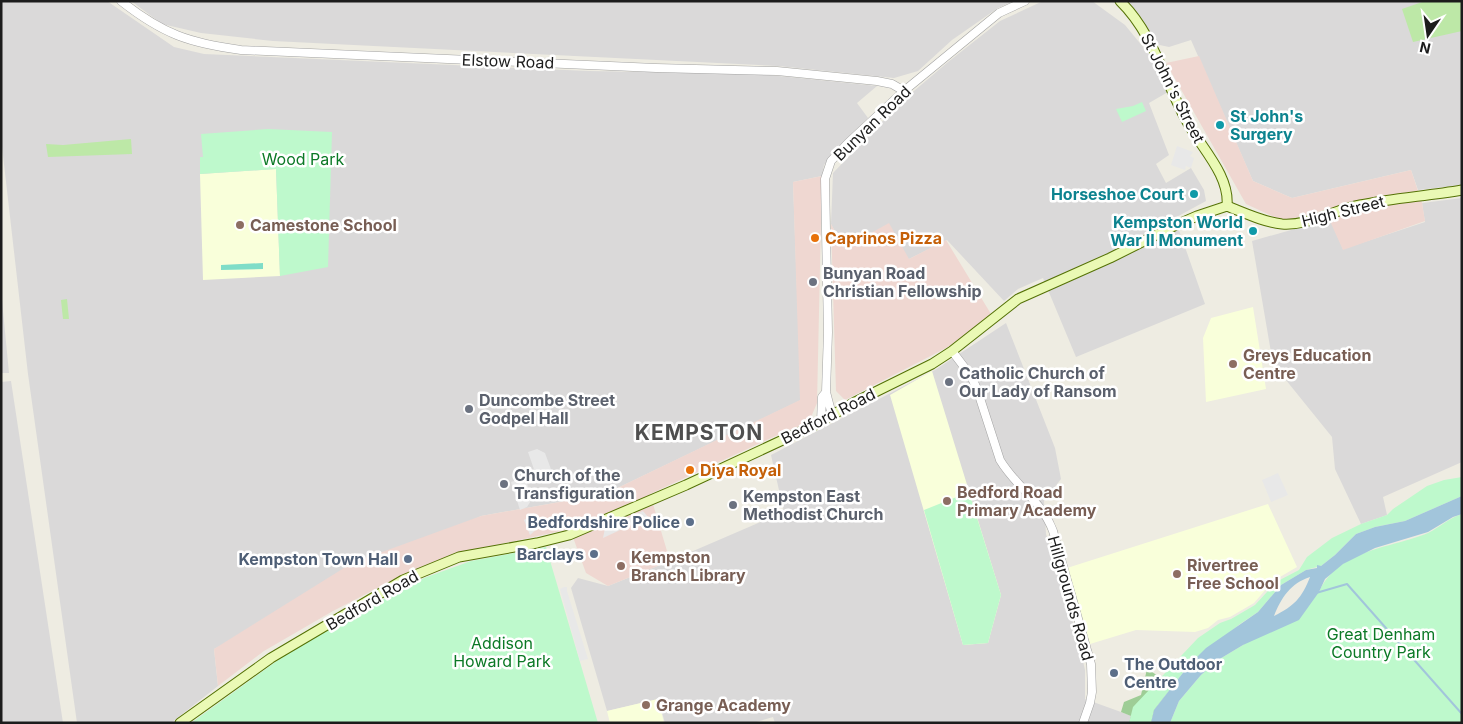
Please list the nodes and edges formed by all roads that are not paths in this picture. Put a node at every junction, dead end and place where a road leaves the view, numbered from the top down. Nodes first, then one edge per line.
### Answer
1 (121, 1) edge
2 (1025, 1) edge
3 (1120, 1) edge
4 (904, 91) junction
5 (1462, 190) edge
6 (1227, 206) junction
7 (952, 351) junction
8 (826, 392) junction
9 (832, 415) junction
10 (821, 422) junction
11 (180, 723) edge
12 (1083, 723) edge

1 - 4 street, Elstow Road
2 - 4 street, Bunyan Road
3 - 6 main road, St John's Street
4 - 8 street, Bunyan Road
5 - 6 main road, High Street
6 - 7 main road, Bedford Road
7 - 9 main road, Bedford Road
7 - 12 street, Hillgrounds Road
8 - 9 street, Bunyan Road
8 - 10 street, Bunyan Road
9 - 10 main road, Bedford Road
10 - 11 main road, Bedford Road

